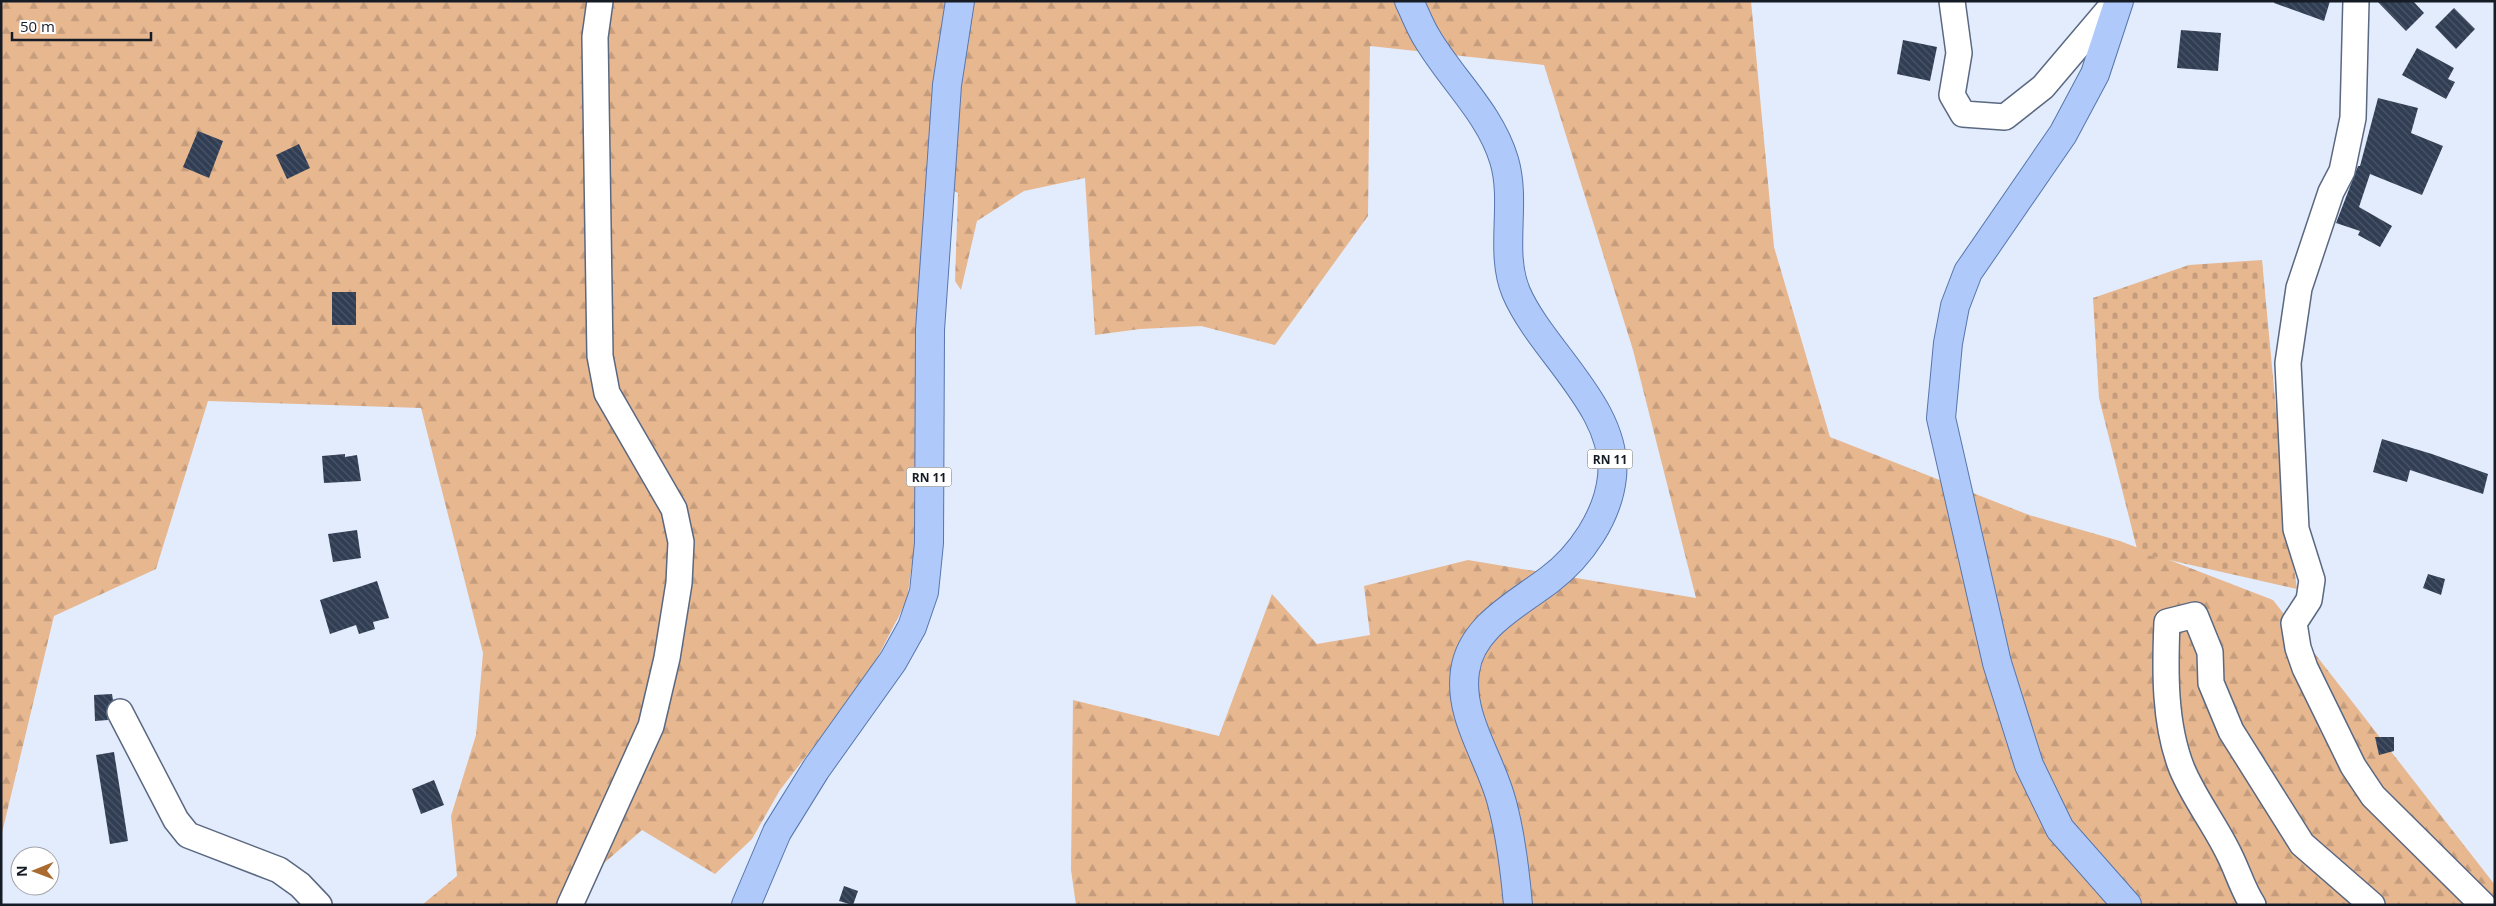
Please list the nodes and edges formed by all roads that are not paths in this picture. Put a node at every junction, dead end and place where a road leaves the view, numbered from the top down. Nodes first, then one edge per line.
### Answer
1 (600, 1) edge
2 (960, 1) edge
3 (1409, 1) edge
4 (1952, 1) edge
5 (2118, 1) edge
6 (2356, 1) edge
7 (120, 712) dead end
8 (319, 905) edge
9 (570, 905) edge
10 (746, 905) edge
11 (1518, 905) edge
12 (2127, 905) edge
13 (2253, 905) edge
14 (2372, 905) edge
15 (2482, 905) edge

1 - 9 street
2 - 10 main road, RN 11
3 - 11 main road, RN 11
4 - 5 street
5 - 12 main road
6 - 15 street
7 - 8 street
13 - 14 street

